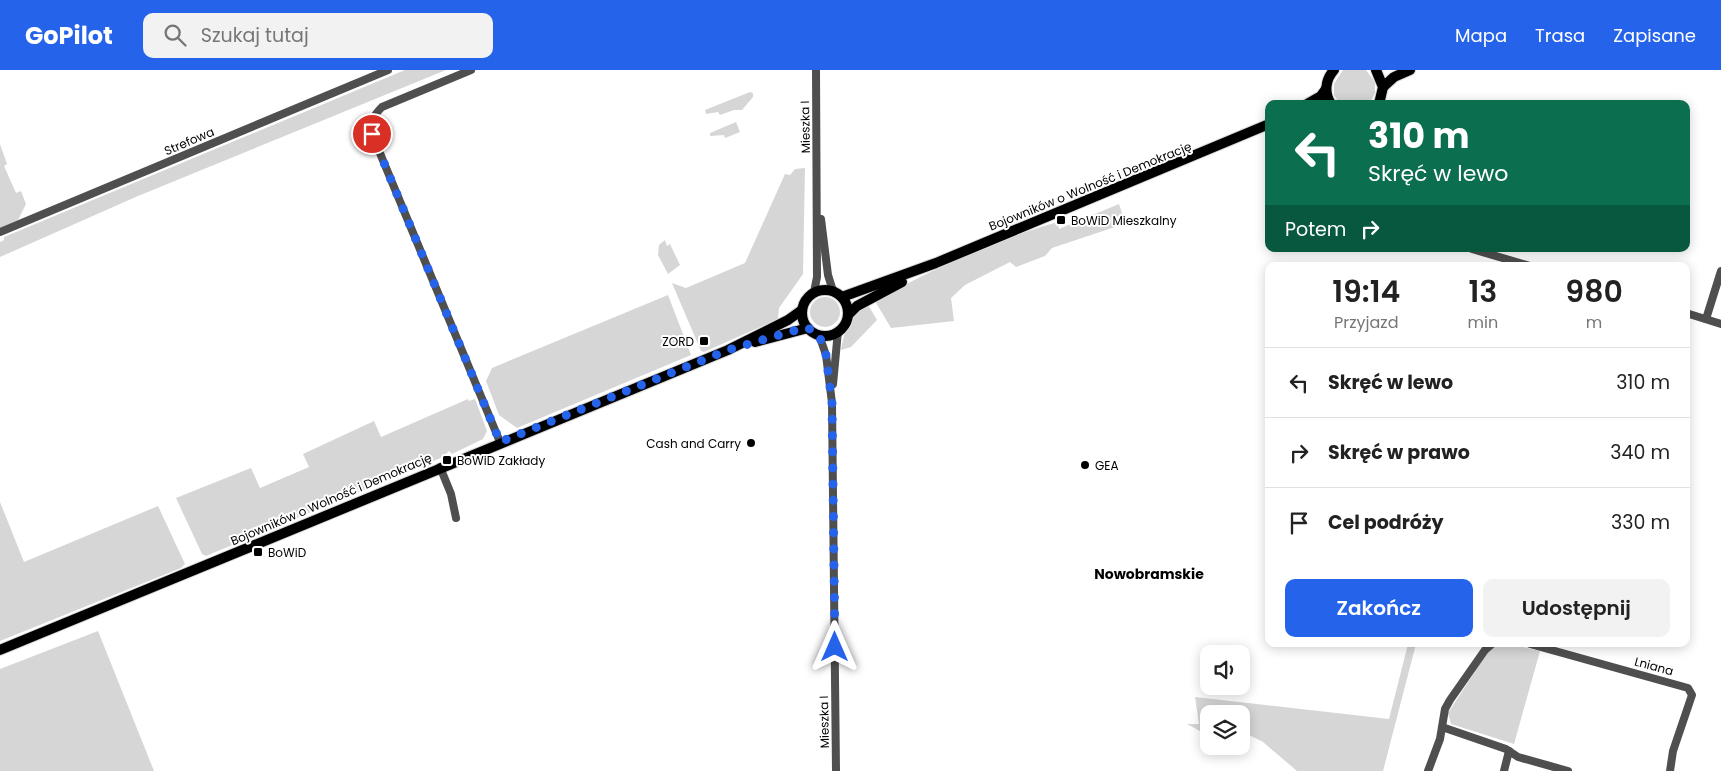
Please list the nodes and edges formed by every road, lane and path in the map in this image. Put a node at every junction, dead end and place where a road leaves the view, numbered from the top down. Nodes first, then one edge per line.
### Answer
1 (388, 70) edge
2 (471, 70) edge
3 (816, 70) edge
4 (1334, 70) edge
5 (1376, 70) edge
6 (1410, 70) edge
7 (1383, 87) junction
8 (1326, 89) junction
9 (1314, 100) edge
10 (1330, 100) edge
11 (1379, 100) edge
12 (1265, 126) edge
13 (1265, 128) edge
14 (1254, 132) junction
15 (817, 184) junction
16 (0, 232) edge
17 (1482, 252) edge
18 (1516, 262) edge
19 (936, 263) junction
20 (1721, 271) edge
21 (814, 292) junction
22 (837, 294) junction
23 (802, 310) junction
24 (848, 315) junction
25 (1690, 315) edge
26 (1706, 319) junction
27 (1721, 324) edge
28 (808, 328) junction
29 (838, 331) junction
30 (819, 335) junction
31 (728, 350) junction
32 (832, 403) junction
33 (500, 442) junction
34 (440, 467) junction
35 (456, 518) dead end
36 (1488, 647) edge
37 (1541, 647) edge
38 (0, 650) edge
39 (1442, 727) junction
40 (1509, 751) junction
41 (836, 771) edge
42 (1428, 771) edge
43 (1504, 771) edge
44 (1568, 771) edge
45 (1670, 771) edge

1 - 16 street, Strefowa
2 - 33 street
3 - 15 street, Mieszka I
4 - 8 main road
5 - 7 main road
6 - 7 main road
7 - 11 main road
8 - 9 main road
8 - 10 main road
12 - 14 main road, Bojowników o Wolność i Demokrację
13 - 14 main road, Bojowników o Wolność i Demokrację
14 - 19 main road, Bojowników o Wolność i Demokrację
15 - 21 street, Mieszka I
15 - 22 street, Mieszka I
17 - 18 street
19 - 22 main road, Bojowników o Wolność i Demokrację
19 - 24 main road, Bojowników o Wolność i Demokrację
20 - 26 street
21 - 22 main road
21 - 23 main road
22 - 24 main road
23 - 28 main road
23 - 31 main road, Bojowników o Wolność i Demokrację
24 - 29 main road
25 - 26 street
26 - 27 street
28 - 30 main road
28 - 31 main road, Bojowników o Wolność i Demokrację
29 - 30 main road
29 - 32 street, Mieszka I
30 - 32 street, Mieszka I
31 - 33 main road, Bojowników o Wolność i Demokrację
32 - 41 street, Mieszka I
33 - 34 main road, Bojowników o Wolność i Demokrację
34 - 35 street
34 - 38 main road, Bojowników o Wolność i Demokrację
36 - 39 street
37 - 45 street, Lniana
39 - 40 street
39 - 42 street
40 - 43 street
40 - 44 street

